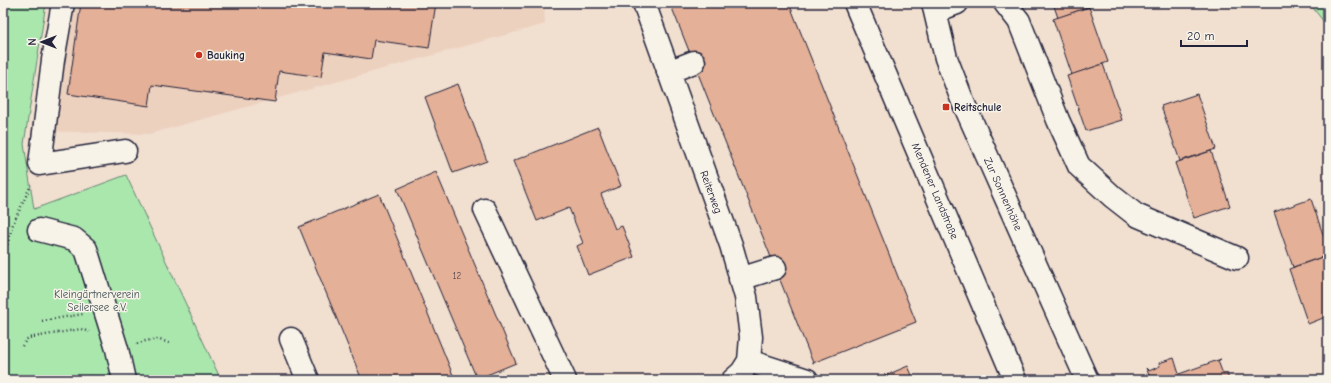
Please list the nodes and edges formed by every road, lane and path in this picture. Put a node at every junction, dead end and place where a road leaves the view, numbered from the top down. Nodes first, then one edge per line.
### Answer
1 (63, 3) edge
2 (644, 3) edge
3 (855, 3) edge
4 (958, 3) edge
5 (1005, 3) edge
6 (934, 7) edge
7 (694, 62) dead end
8 (668, 72) junction
9 (125, 151) dead end
10 (40, 164) junction
11 (485, 210) dead end
12 (39, 230) dead end
13 (1237, 258) dead end
14 (3, 260) edge
15 (775, 268) dead end
16 (740, 279) junction
17 (107, 319) junction
18 (42, 321) dead end
19 (291, 340) dead end
20 (171, 344) dead end
21 (22, 346) dead end
22 (117, 354) junction
23 (749, 361) junction
24 (72, 380) edge
25 (100, 380) edge
26 (124, 380) edge
27 (308, 380) edge
28 (565, 380) edge
29 (733, 380) edge
30 (808, 380) edge
31 (1015, 380) edge
32 (1086, 380) edge

1 - 10 street
2 - 8 street, Reiterweg
3 - 31 street, Mendener Landstraße
4 - 6 street
5 - 13 street
6 - 32 street, Zur Sonnenhöhe
7 - 8 street
8 - 16 street, Reiterweg
9 - 10 street
10 - 14 path
11 - 28 street
12 - 17 street
15 - 16 street
16 - 23 street, Reiterweg
17 - 18 path
17 - 21 path
17 - 22 street
19 - 27 street
20 - 22 path
22 - 26 street
23 - 29 street
23 - 30 street
24 - 25 path

